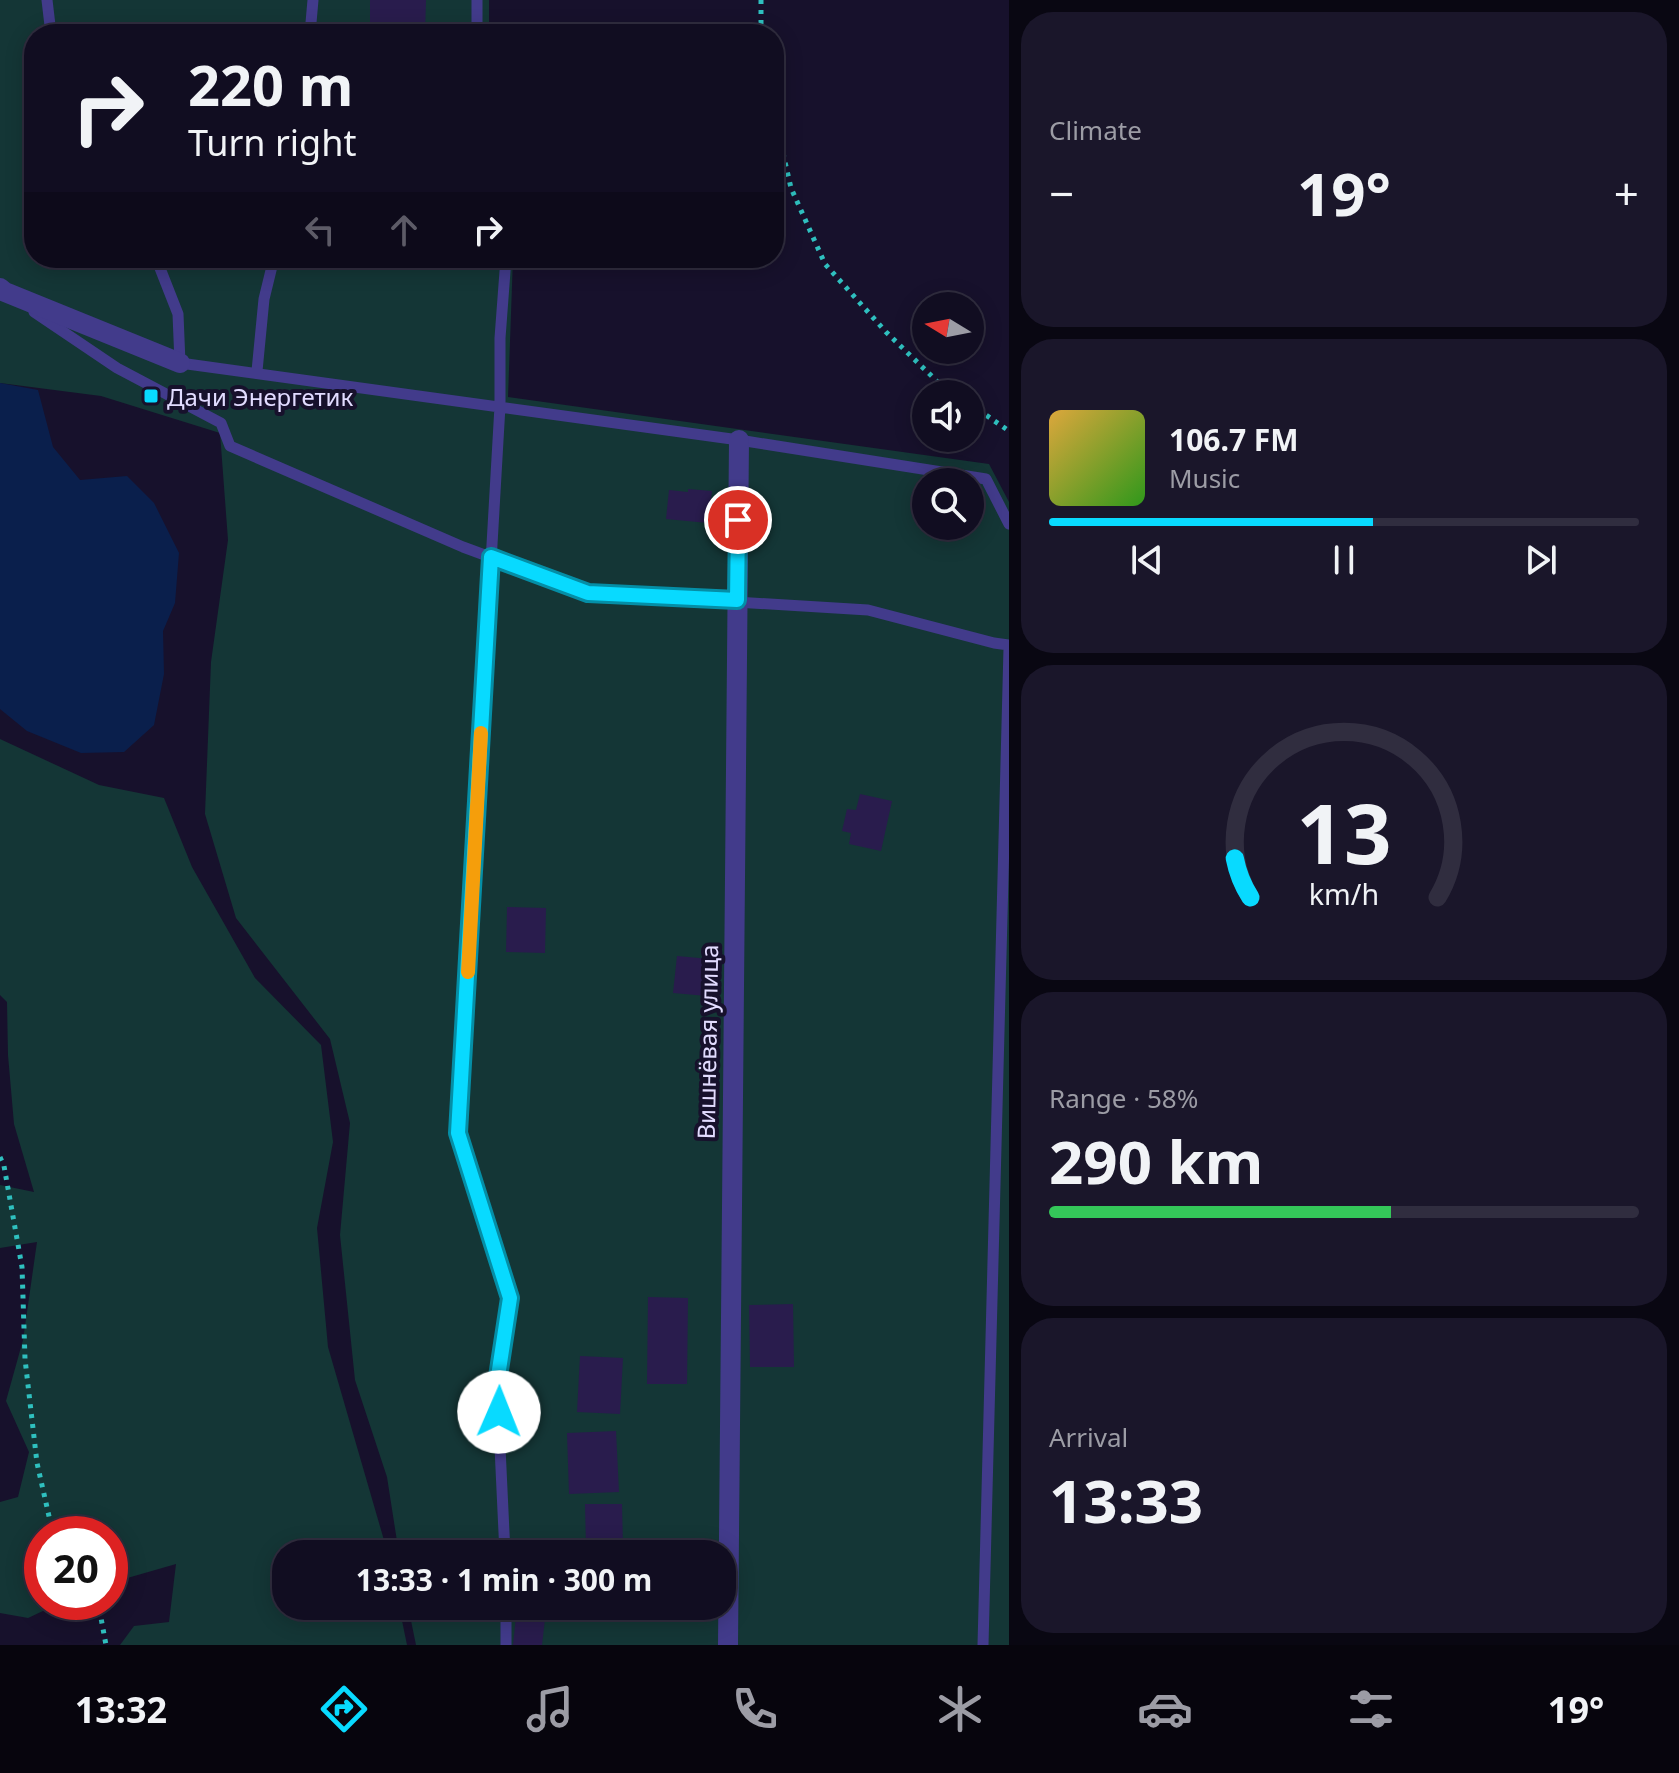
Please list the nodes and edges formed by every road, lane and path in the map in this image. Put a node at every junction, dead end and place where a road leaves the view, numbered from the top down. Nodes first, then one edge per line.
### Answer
1 (47, 0) edge
2 (313, 0) edge
3 (477, 0) edge
4 (761, 0) edge
5 (50, 24) edge
6 (311, 24) edge
7 (477, 24) edge
8 (761, 24) edge
9 (784, 158) edge
10 (160, 268) edge
11 (272, 268) edge
12 (505, 268) edge
13 (2, 290) edge
14 (180, 363) junction
15 (257, 371) junction
16 (936, 380) edge
17 (500, 406) junction
18 (984, 414) edge
19 (1009, 431) edge
20 (739, 440) junction
21 (1009, 524) edge
22 (491, 557) junction
23 (737, 600) junction
24 (1009, 646) edge
25 (0, 1157) edge
26 (49, 1516) edge
27 (504, 1540) edge
28 (101, 1620) edge
29 (506, 1620) edge
30 (106, 1645) edge
31 (506, 1645) edge
32 (728, 1645) edge
33 (983, 1645) edge

1 - 5 lane
2 - 6 lane
3 - 7 lane
4 - 8 path
9 - 16 path
10 - 14 lane
11 - 15 lane
12 - 17 lane
13 - 14 street
13 - 22 lane
14 - 15 lane
15 - 17 lane
17 - 20 lane
17 - 22 lane
18 - 19 path
20 - 21 lane
20 - 23 street, Вишнёвая улица
22 - 23 lane
22 - 27 lane
23 - 24 lane
23 - 32 street, Вишнёвая улица
24 - 33 lane
25 - 26 path
28 - 30 path
29 - 31 lane

